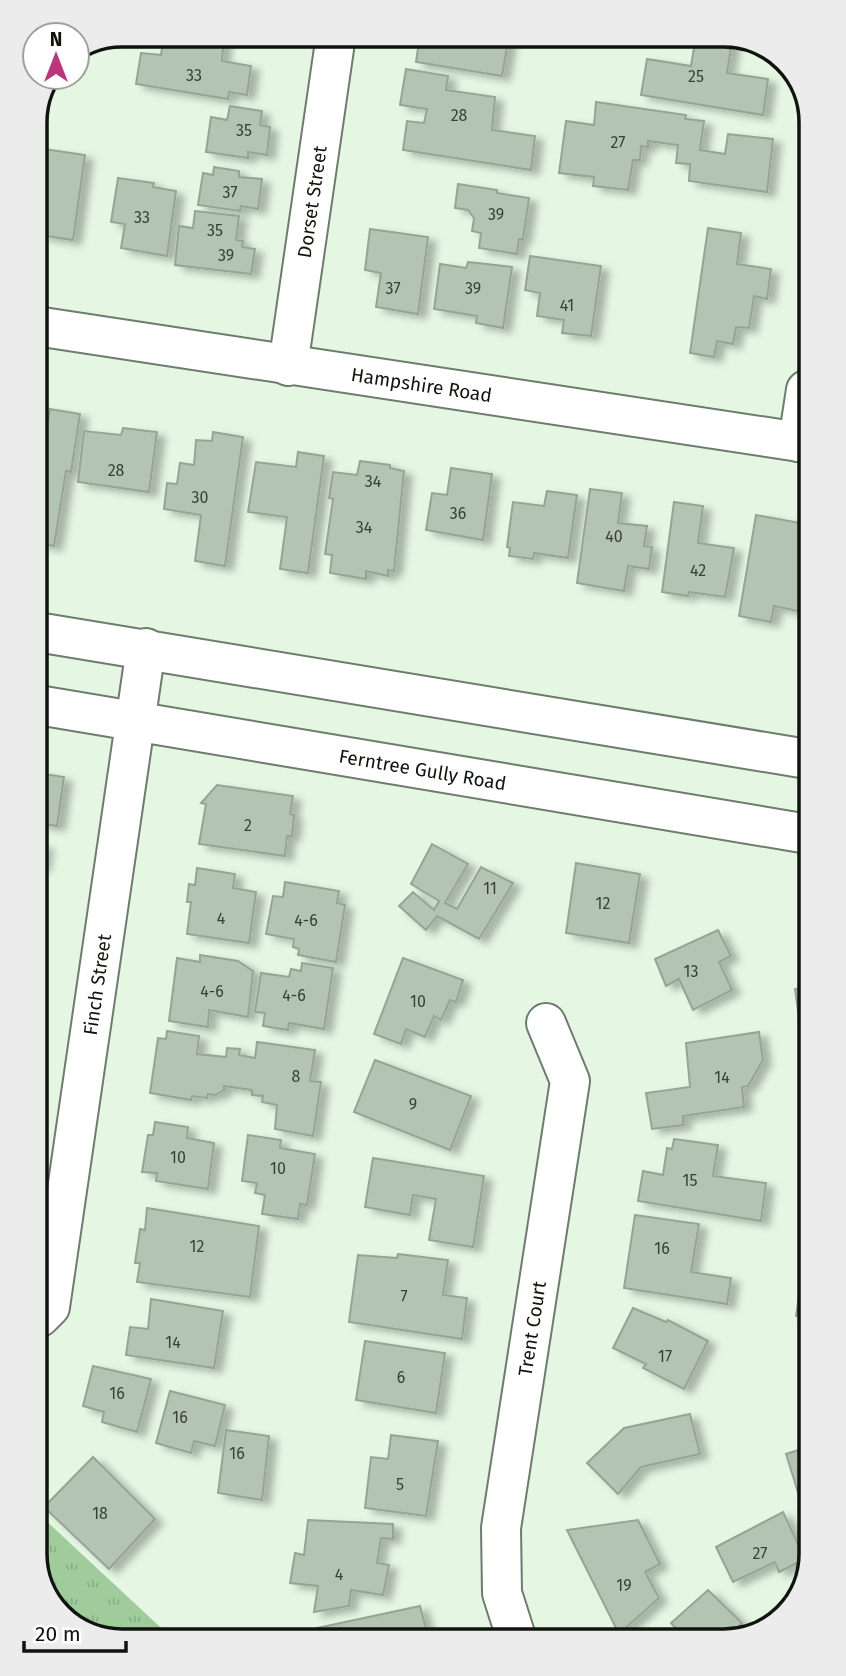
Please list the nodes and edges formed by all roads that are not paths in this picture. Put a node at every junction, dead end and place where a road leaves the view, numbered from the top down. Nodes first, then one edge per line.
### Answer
1 (334, 47) edge
2 (47, 328) edge
3 (288, 366) junction
4 (799, 443) edge
5 (47, 633) edge
6 (146, 648) junction
7 (47, 706) edge
8 (134, 720) junction
9 (799, 758) edge
10 (799, 832) edge
11 (546, 1023) dead end
12 (47, 1310) edge
13 (513, 1629) edge

1 - 3 street, Dorset Street
2 - 3 street, Hampshire Road
3 - 4 street, Hampshire Road
5 - 6 street
6 - 8 street, Finch Street
6 - 9 street
7 - 8 street, Ferntree Gully Road
8 - 10 street, Ferntree Gully Road
8 - 12 street, Finch Street
11 - 13 street, Trent Court

